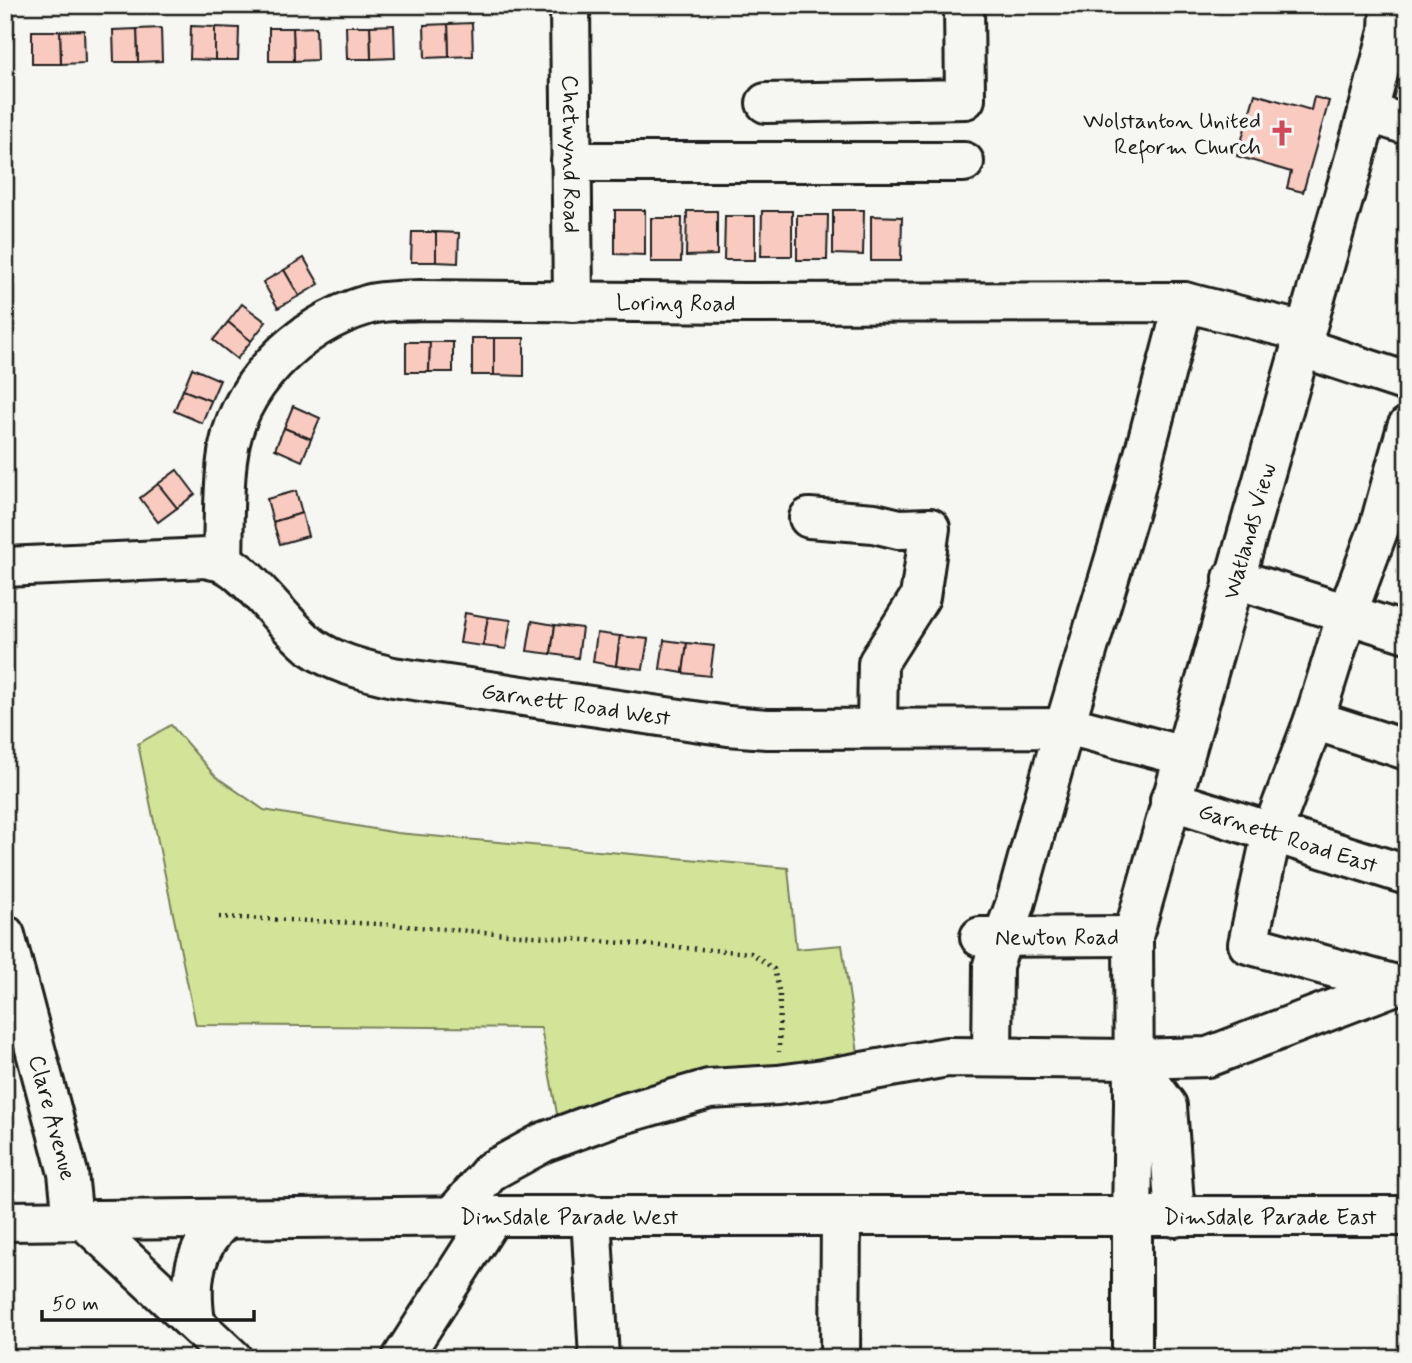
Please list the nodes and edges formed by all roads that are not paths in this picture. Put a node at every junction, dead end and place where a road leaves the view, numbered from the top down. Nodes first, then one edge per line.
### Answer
1 (570, 5) edge
2 (964, 5) edge
3 (1390, 5) edge
4 (766, 103) dead end
5 (1368, 112) junction
6 (1407, 125) edge
7 (571, 162) junction
8 (964, 162) dead end
9 (573, 302) junction
10 (1184, 302) junction
11 (1303, 339) junction
12 (1407, 382) edge
13 (1407, 427) edge
14 (809, 518) dead end
15 (223, 562) junction
16 (5, 567) edge
17 (1233, 578) junction
18 (1347, 614) junction
19 (1407, 633) edge
20 (1314, 720) junction
21 (877, 727) junction
22 (1064, 728) junction
23 (1407, 750) edge
24 (1184, 756) junction
25 (1170, 800) junction
26 (1272, 832) junction
27 (1407, 874) edge
28 (5, 935) edge
29 (1133, 936) junction
30 (991, 937) junction
31 (1402, 985) edge
32 (992, 1057) junction
33 (1133, 1059) junction
34 (591, 1215) junction
35 (453, 1216) junction
36 (493, 1216) junction
37 (1407, 1216) edge
38 (841, 1217) junction
39 (1132, 1217) junction
40 (1175, 1217) junction
41 (225, 1219) junction
42 (79, 1220) junction
43 (5, 1221) edge
44 (195, 1322) junction
45 (232, 1358) edge
46 (402, 1358) edge
47 (599, 1358) edge
48 (840, 1358) edge
49 (1132, 1358) edge

1 - 7 street, Chetwynd Road
2 - 4 street
3 - 5 street, Watlands View
5 - 6 street
5 - 11 street, Watlands View
7 - 8 street
7 - 9 street, Chetwynd Road
9 - 10 street, Loring Road
9 - 15 street, Loring Road
10 - 11 street, Loring Road
10 - 22 street
11 - 12 street, Loring Road
11 - 17 street, Watlands View
13 - 18 street
14 - 21 street
15 - 16 street
15 - 21 street, Garnett Road West
17 - 18 street
17 - 24 street, Watlands View
18 - 19 street
18 - 20 street
20 - 23 street
20 - 26 street
21 - 22 street, Garnett Road West
22 - 24 street, Garnett Road West
22 - 30 street
24 - 25 street, Watlands View
25 - 26 street, Garnett Road East
25 - 29 street, Watlands View
26 - 27 street, Garnett Road East
26 - 31 street
28 - 42 street, Clare Avenue
29 - 30 street, Newton Road
29 - 33 street, Watlands View
30 - 32 street
31 - 33 street
32 - 33 street
32 - 35 street
33 - 39 street, Watlands View
33 - 40 street
34 - 36 street, Dimsdale Parade West
34 - 38 street, Dimsdale Parade West
34 - 47 street
35 - 36 street, Dimsdale Parade West
35 - 41 street, Dimsdale Parade West
36 - 46 street
37 - 40 street, Dimsdale Parade East
38 - 39 street, Dimsdale Parade West
38 - 48 street
39 - 40 street, Dimsdale Parade East
39 - 49 street, Watlands View
41 - 42 street, Dimsdale Parade West
41 - 44 street
42 - 43 street, Dimsdale Parade West
42 - 44 street
44 - 45 street

